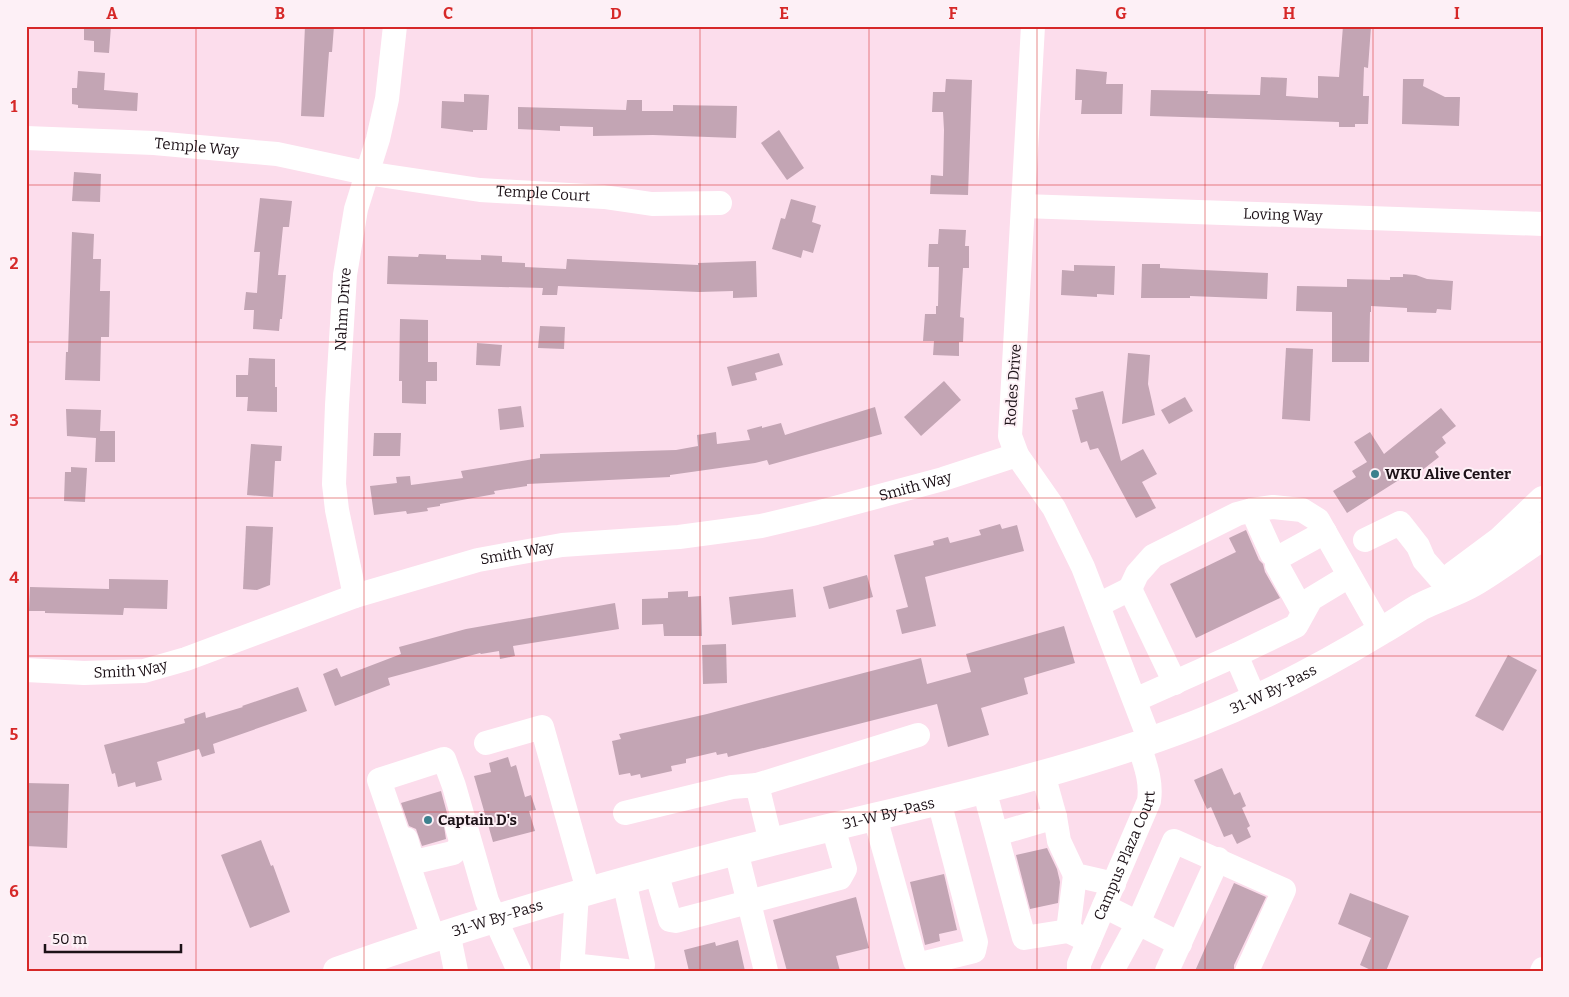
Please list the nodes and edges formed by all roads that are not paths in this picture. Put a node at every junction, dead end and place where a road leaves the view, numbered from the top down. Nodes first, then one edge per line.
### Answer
1 (395, 26) edge
2 (1033, 26) edge
3 (26, 138) edge
4 (366, 173) junction
5 (720, 203) dead end
6 (1023, 206) junction
7 (1543, 224) edge
8 (1016, 455) junction
9 (1543, 500) edge
10 (1252, 510) junction
11 (1325, 532) junction
12 (1543, 536) edge
13 (1365, 540) dead end
14 (1278, 558) junction
15 (1349, 576) junction
16 (1445, 584) junction
17 (1130, 589) junction
18 (355, 596) junction
19 (1098, 605) junction
20 (1421, 607) junction
21 (1303, 612) junction
22 (1381, 632) junction
23 (1236, 655) junction
24 (26, 670) edge
25 (1175, 683) junction
26 (1255, 699) junction
27 (1135, 700) junction
28 (918, 735) dead end
29 (486, 743) dead end
30 (1144, 743) junction
31 (1043, 774) junction
32 (756, 785) junction
33 (454, 786) junction
34 (984, 789) junction
35 (385, 796) junction
36 (939, 801) junction
37 (625, 813) dead end
38 (875, 817) junction
39 (1054, 818) junction
40 (834, 827) junction
41 (997, 834) junction
42 (772, 842) junction
43 (736, 851) junction
44 (1218, 859) junction
45 (656, 872) junction
46 (1074, 875) junction
47 (624, 880) junction
48 (1114, 884) junction
49 (582, 892) junction
50 (750, 902) junction
51 (1104, 906) junction
52 (494, 918) junction
53 (1138, 923) junction
54 (440, 935) junction
55 (1079, 936) junction
56 (1180, 944) junction
57 (572, 968) edge
58 (1079, 968) edge
59 (337, 971) edge
60 (456, 971) edge
61 (519, 971) edge
62 (626, 971) edge
63 (637, 971) edge
64 (766, 971) edge
65 (1112, 971) edge
66 (1167, 971) edge
67 (1247, 971) edge

1 - 4 street, Nahm Drive
2 - 6 street, Rodes Drive
3 - 4 street, Temple Way
4 - 5 street, Temple Court
4 - 18 street, Nahm Drive
6 - 7 street, Loving Way
6 - 8 street, Rodes Drive
8 - 18 street, Smith Way
8 - 19 street, Rodes Drive
9 - 16 main road, 31-W By-Pass
10 - 11 street
10 - 14 street
10 - 17 street
11 - 14 street
11 - 15 street
12 - 20 main road, 31-W By-Pass
13 - 16 street
14 - 21 street
15 - 21 street
15 - 22 street
16 - 20 main road, 31-W By-Pass
17 - 19 street
17 - 25 street
18 - 24 street, Smith Way
19 - 27 street, Rodes Drive
20 - 22 main road, 31-W By-Pass
21 - 23 street
22 - 26 main road, 31-W By-Pass
23 - 25 street
23 - 26 street
25 - 27 street
26 - 30 main road, 31-W By-Pass
27 - 30 street, Rodes Drive
28 - 32 street
29 - 49 street
30 - 31 main road, 31-W By-Pass
30 - 48 street, Campus Plaza Court
31 - 34 main road, 31-W By-Pass
31 - 39 street
32 - 37 street
32 - 42 street
33 - 35 street
33 - 35 street
33 - 52 street
34 - 36 main road, 31-W By-Pass
34 - 41 street
35 - 54 street
36 - 38 main road, 31-W By-Pass
36 - 38 street
38 - 40 main road, 31-W By-Pass
39 - 41 street
39 - 46 street
40 - 42 main road, 31-W By-Pass
40 - 50 street
41 - 55 street
42 - 43 main road, 31-W By-Pass
43 - 45 main road, 31-W By-Pass
43 - 50 street
44 - 53 street
44 - 56 street
44 - 67 street
45 - 47 main road, 31-W By-Pass
45 - 50 street
46 - 48 street
46 - 55 street
47 - 49 main road, 31-W By-Pass
47 - 63 street
48 - 51 street, Campus Plaza Court
49 - 52 main road, 31-W By-Pass
49 - 57 street
50 - 64 street
51 - 53 street
51 - 55 street, Campus Plaza Court
52 - 54 main road, 31-W By-Pass
52 - 61 street
53 - 56 street
53 - 65 street
54 - 59 main road, 31-W By-Pass
54 - 60 street
55 - 58 street, Campus Plaza Court
56 - 66 street
57 - 62 street

